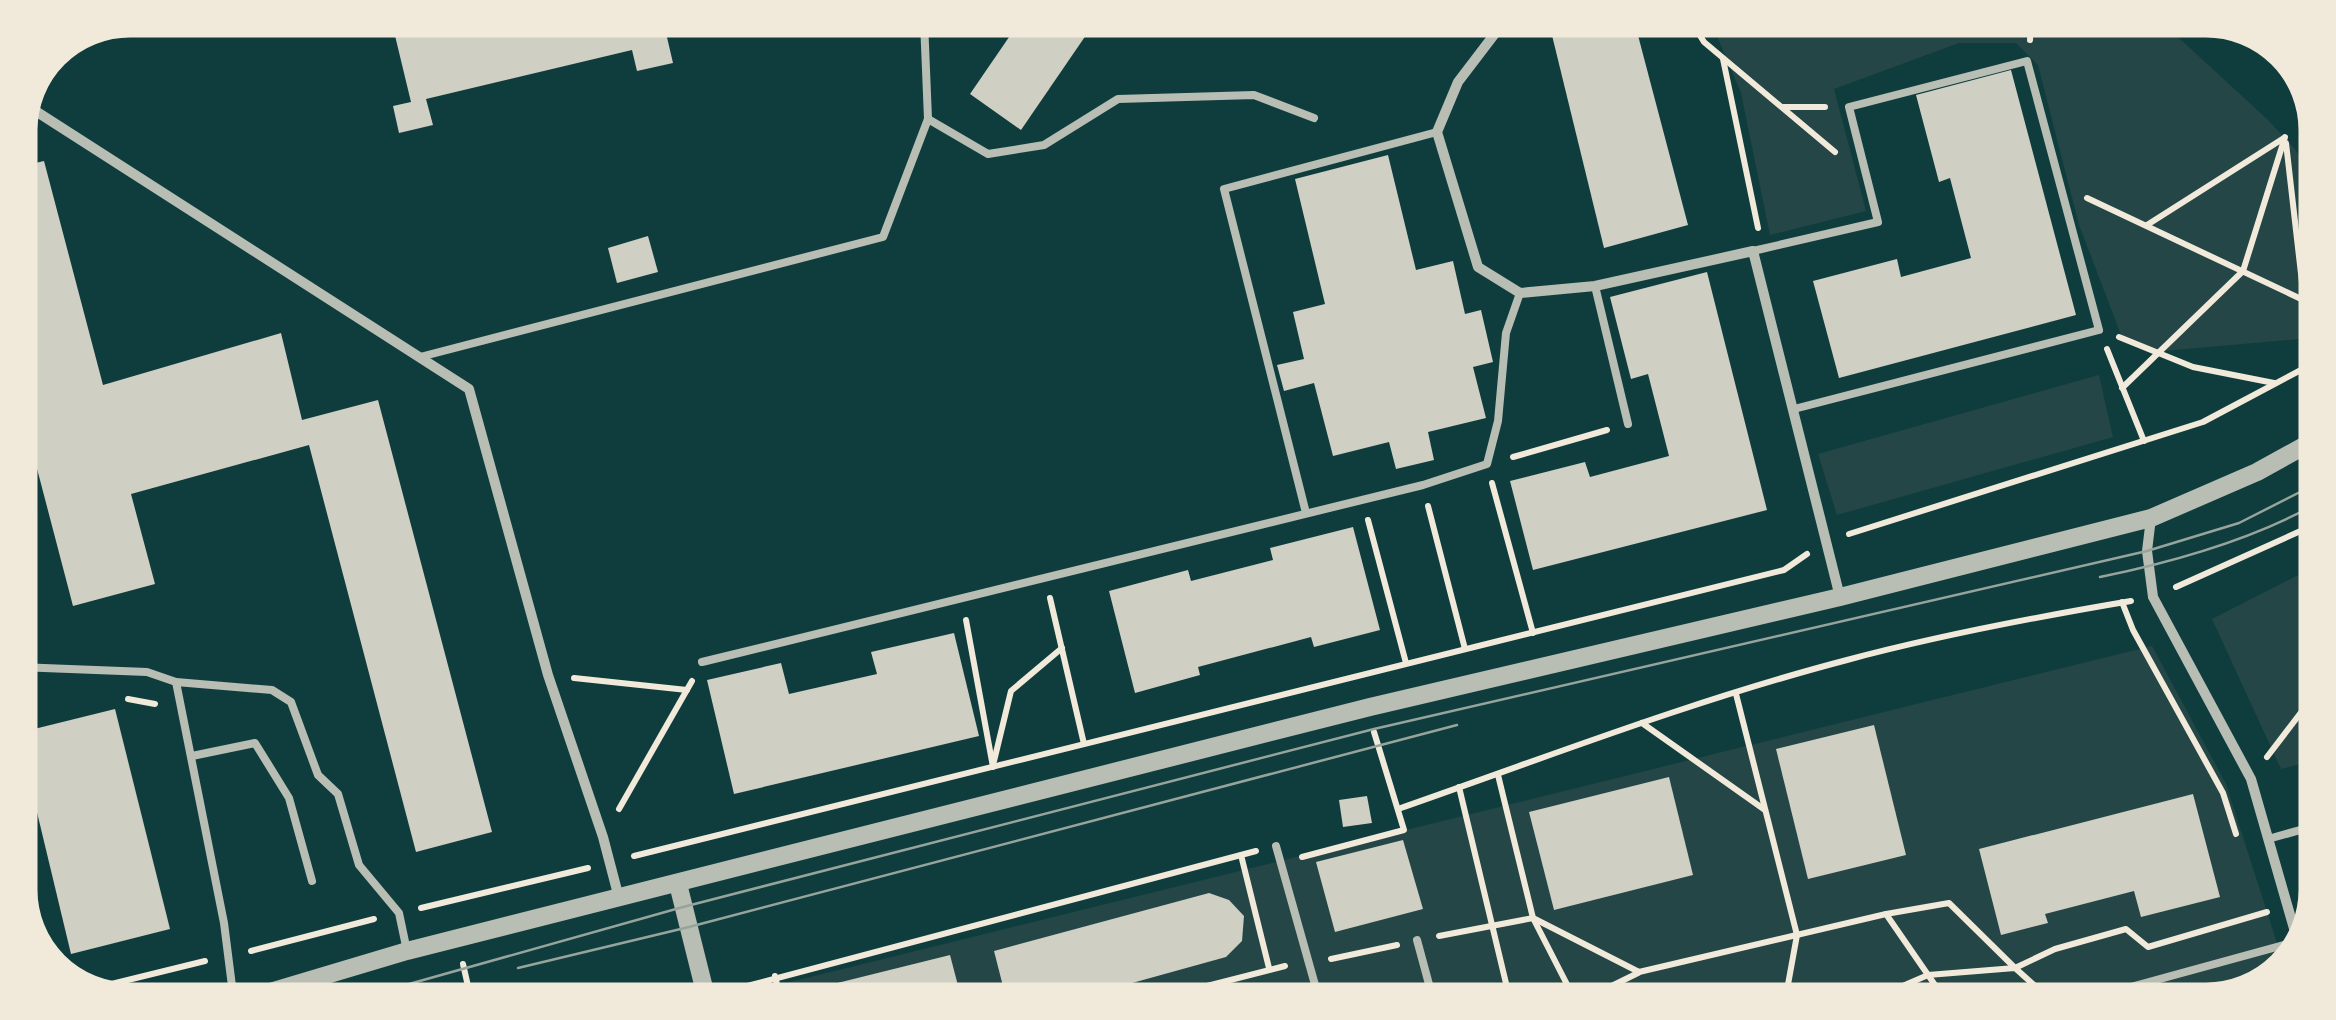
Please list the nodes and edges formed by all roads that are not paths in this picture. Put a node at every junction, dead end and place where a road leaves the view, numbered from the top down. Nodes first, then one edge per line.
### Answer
1 (925, 35) edge
2 (1494, 35) edge
3 (36, 117) edge
4 (928, 118) junction
5 (1314, 118) dead end
6 (1436, 132) junction
7 (1758, 250) junction
8 (1595, 286) junction
9 (1520, 293) junction
10 (420, 358) junction
11 (1794, 409) junction
12 (1628, 424) road end
13 (2301, 448) edge
14 (1306, 513) junction
15 (2151, 518) junction
16 (1840, 598) junction
17 (702, 662) road end
18 (35, 668) edge
19 (176, 682) junction
20 (192, 756) junction
21 (2301, 830) edge
22 (2268, 840) junction
23 (1276, 846) road end
24 (312, 881) dead end
25 (678, 884) junction
26 (620, 898) junction
27 (2295, 924) edge
28 (1418, 940) road end
29 (2282, 947) edge
30 (407, 951) junction
31 (232, 985) edge
32 (292, 985) edge
33 (703, 985) edge
34 (1315, 985) edge
35 (1429, 985) edge
36 (2142, 985) edge

1 - 4 lane
2 - 6 street
3 - 10 street
4 - 5 lane
4 - 10 lane
6 - 9 street
6 - 14 lane
7 - 8 street
7 - 11 street
7 - 11 lane
8 - 9 street
8 - 12 lane
9 - 14 lane
10 - 26 street
11 - 16 street
13 - 15 street
14 - 17 lane
15 - 16 street
15 - 22 street
16 - 25 street
18 - 19 lane
19 - 20 lane
19 - 30 lane
20 - 24 lane
20 - 31 lane
21 - 22 lane
22 - 27 street
23 - 34 lane
25 - 26 street
25 - 33 street
26 - 30 street
28 - 35 lane
29 - 36 lane
30 - 32 street

